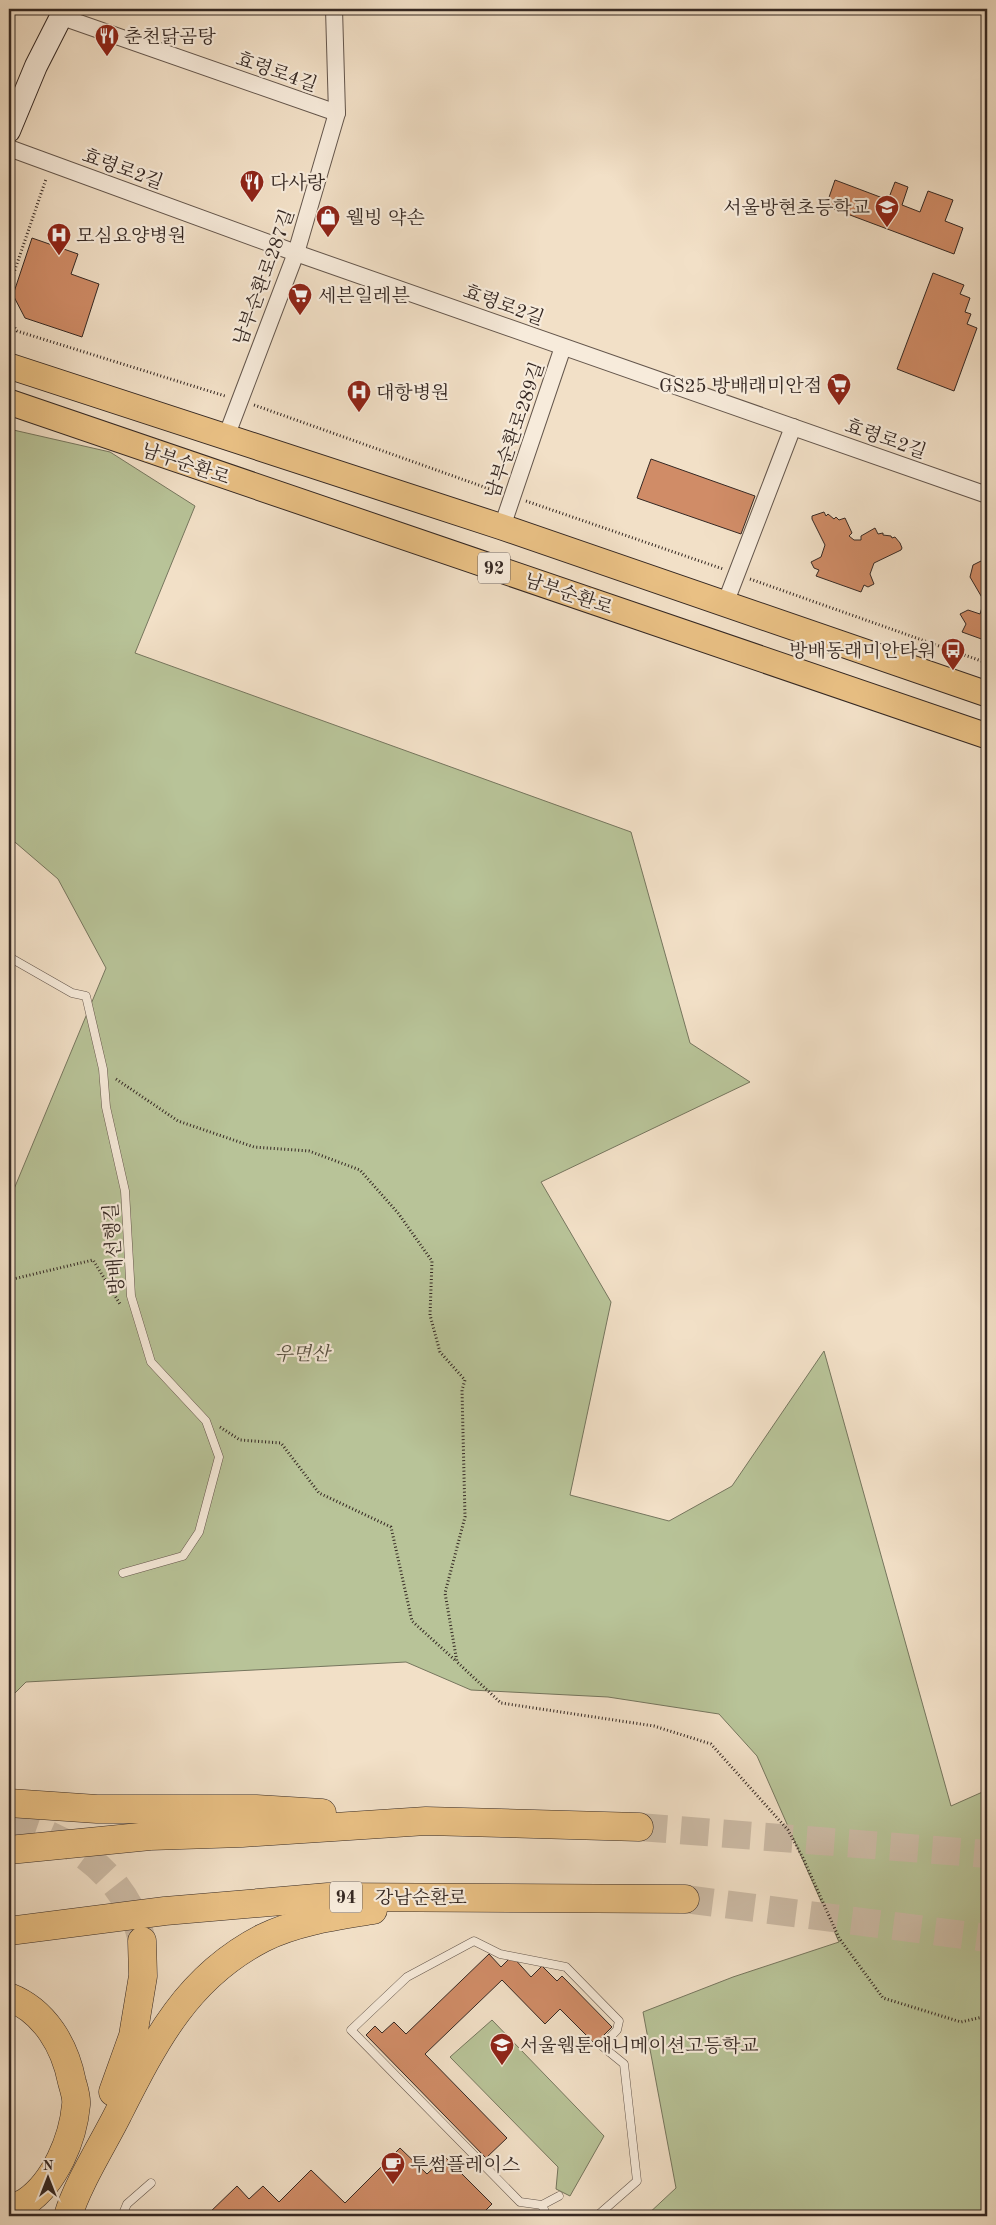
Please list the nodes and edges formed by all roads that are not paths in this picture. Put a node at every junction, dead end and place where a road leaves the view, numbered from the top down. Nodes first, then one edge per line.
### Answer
1 (334, 9) edge
2 (64, 13) edge
3 (337, 113) junction
4 (9, 131) edge
5 (9, 148) edge
6 (296, 253) junction
7 (563, 347) junction
8 (12, 364) edge
9 (9, 402) edge
10 (793, 427) junction
11 (226, 437) junction
12 (987, 495) edge
13 (502, 527) junction
14 (725, 604) junction
15 (987, 694) edge
16 (984, 734) edge
17 (9, 956) edge
18 (123, 1573) dead end
19 (9, 1803) edge
20 (426, 1820) junction
21 (639, 1827) tunnel mouth
22 (9, 1850) edge
23 (445, 1897) junction
24 (685, 1899) tunnel mouth
25 (9, 1931) edge
26 (142, 1941) tunnel mouth
27 (9, 1996) edge
28 (151, 2183) dead end
29 (559, 2196) dead end
30 (542, 2205) junction
31 (9, 2210) edge
32 (69, 2212) edge
33 (122, 2216) edge
34 (547, 2216) edge
35 (597, 2216) edge

1 - 3 street, 남부순환로287길
2 - 3 street, 효령로4길
2 - 4 main road
3 - 6 street, 남부순환로287길
5 - 6 street, 효령로2길
6 - 7 street, 효령로2길
6 - 11 street, 남부순환로287길
7 - 10 street, 효령로2길
7 - 13 street, 남부순환로289길
8 - 11 main road, 남부순환로 / 92
9 - 16 main road, 남부순환로 / 92
10 - 12 street, 효령로2길
10 - 14 street
11 - 13 main road, 남부순환로 / 92
13 - 14 main road, 남부순환로 / 92
14 - 15 main road, 남부순환로 / 92
17 - 18 lane, 방배선행길
19 - 20 highway
20 - 21 highway
20 - 22 highway
23 - 24 highway, 강남순환로 / 94
23 - 25 highway, 강남순환로 / 94
23 - 32 highway
26 - 32 highway
27 - 31 highway
28 - 33 lane
29 - 30 lane
30 - 34 lane
30 - 35 lane

